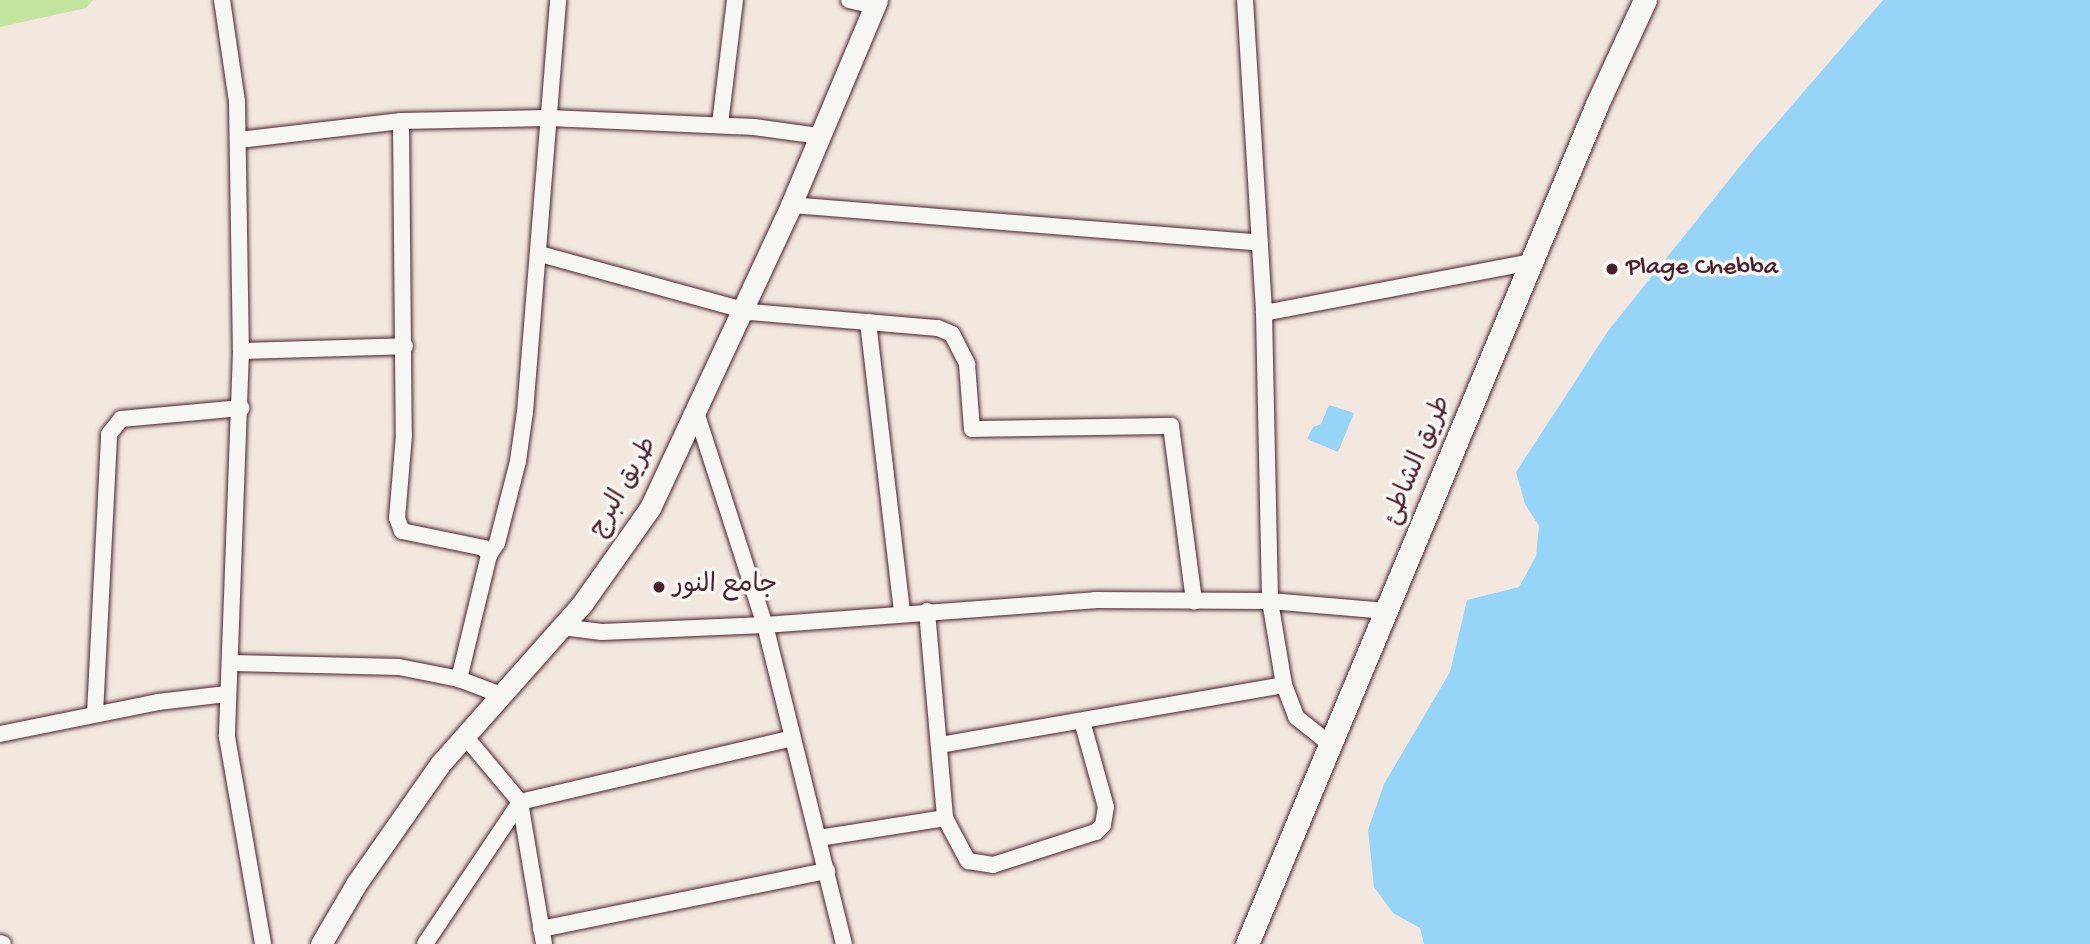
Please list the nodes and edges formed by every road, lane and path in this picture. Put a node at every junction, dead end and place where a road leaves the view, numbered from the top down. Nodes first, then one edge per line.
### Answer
1 (222, 0) edge
2 (558, 0) edge
3 (735, 0) edge
4 (849, 0) edge
5 (1245, 0) edge
6 (1645, 0) edge
7 (875, 3) edge
8 (549, 118) junction
9 (401, 121) junction
10 (720, 124) junction
11 (820, 136) junction
12 (239, 140) junction
13 (791, 205) junction
14 (1259, 243) junction
15 (540, 254) junction
16 (1532, 262) junction
17 (743, 311) junction
18 (1264, 313) junction
19 (868, 322) junction
20 (405, 346) junction
21 (241, 351) junction
22 (240, 408) junction
23 (697, 415) junction
24 (489, 555) junction
25 (1194, 601) junction
26 (1270, 601) junction
27 (927, 611) junction
28 (1387, 611) junction
29 (902, 612) junction
30 (765, 625) junction
31 (562, 628) junction
32 (233, 663) junction
33 (459, 679) junction
34 (1284, 685) junction
35 (228, 694) junction
36 (501, 695) junction
37 (95, 714) junction
38 (1082, 721) junction
39 (0, 734) edge
40 (464, 734) junction
41 (792, 738) junction
42 (1330, 744) junction
43 (940, 746) junction
44 (520, 802) junction
45 (944, 818) junction
46 (819, 838) junction
47 (827, 871) junction
48 (543, 937) edge
49 (263, 944) edge
50 (322, 944) edge
51 (425, 944) edge
52 (844, 944) edge
53 (1247, 944) edge

1 - 12 street
2 - 8 street
3 - 10 street
4 - 7 street
5 - 14 street
6 - 16 main road, طريق الشاطئ
7 - 11 street, طريق البرج
8 - 9 street
8 - 10 street
8 - 15 street
9 - 12 street
9 - 20 street
10 - 11 street
11 - 13 street, طريق البرج
12 - 21 street
13 - 14 street
13 - 17 street, طريق البرج
14 - 18 street
15 - 17 street
15 - 24 street
16 - 18 street
16 - 28 main road, طريق الشاطئ
17 - 19 street
17 - 23 street, طريق البرج
18 - 26 street
19 - 25 street
19 - 29 street
20 - 21 street
20 - 24 street
21 - 22 street
22 - 32 street
22 - 37 street
23 - 30 street
23 - 31 street, طريق البرج
24 - 33 street
25 - 26 street
25 - 27 street
26 - 28 street
26 - 34 street
27 - 29 street
27 - 43 street
28 - 42 main road, طريق الشاطئ
29 - 30 street
30 - 31 street
30 - 41 street
31 - 36 street, طريق البرج
32 - 33 street
32 - 35 street
33 - 36 street
34 - 38 street
34 - 42 street
35 - 37 street
35 - 49 street
36 - 40 street, طريق البرج
37 - 39 street
38 - 43 street
38 - 45 street
40 - 44 street
40 - 50 street, طريق البرج
41 - 44 street
41 - 46 street
42 - 53 main road, طريق الشاطئ
43 - 45 street
44 - 48 street
44 - 51 street
45 - 46 street
46 - 47 street
47 - 48 street
47 - 52 street

